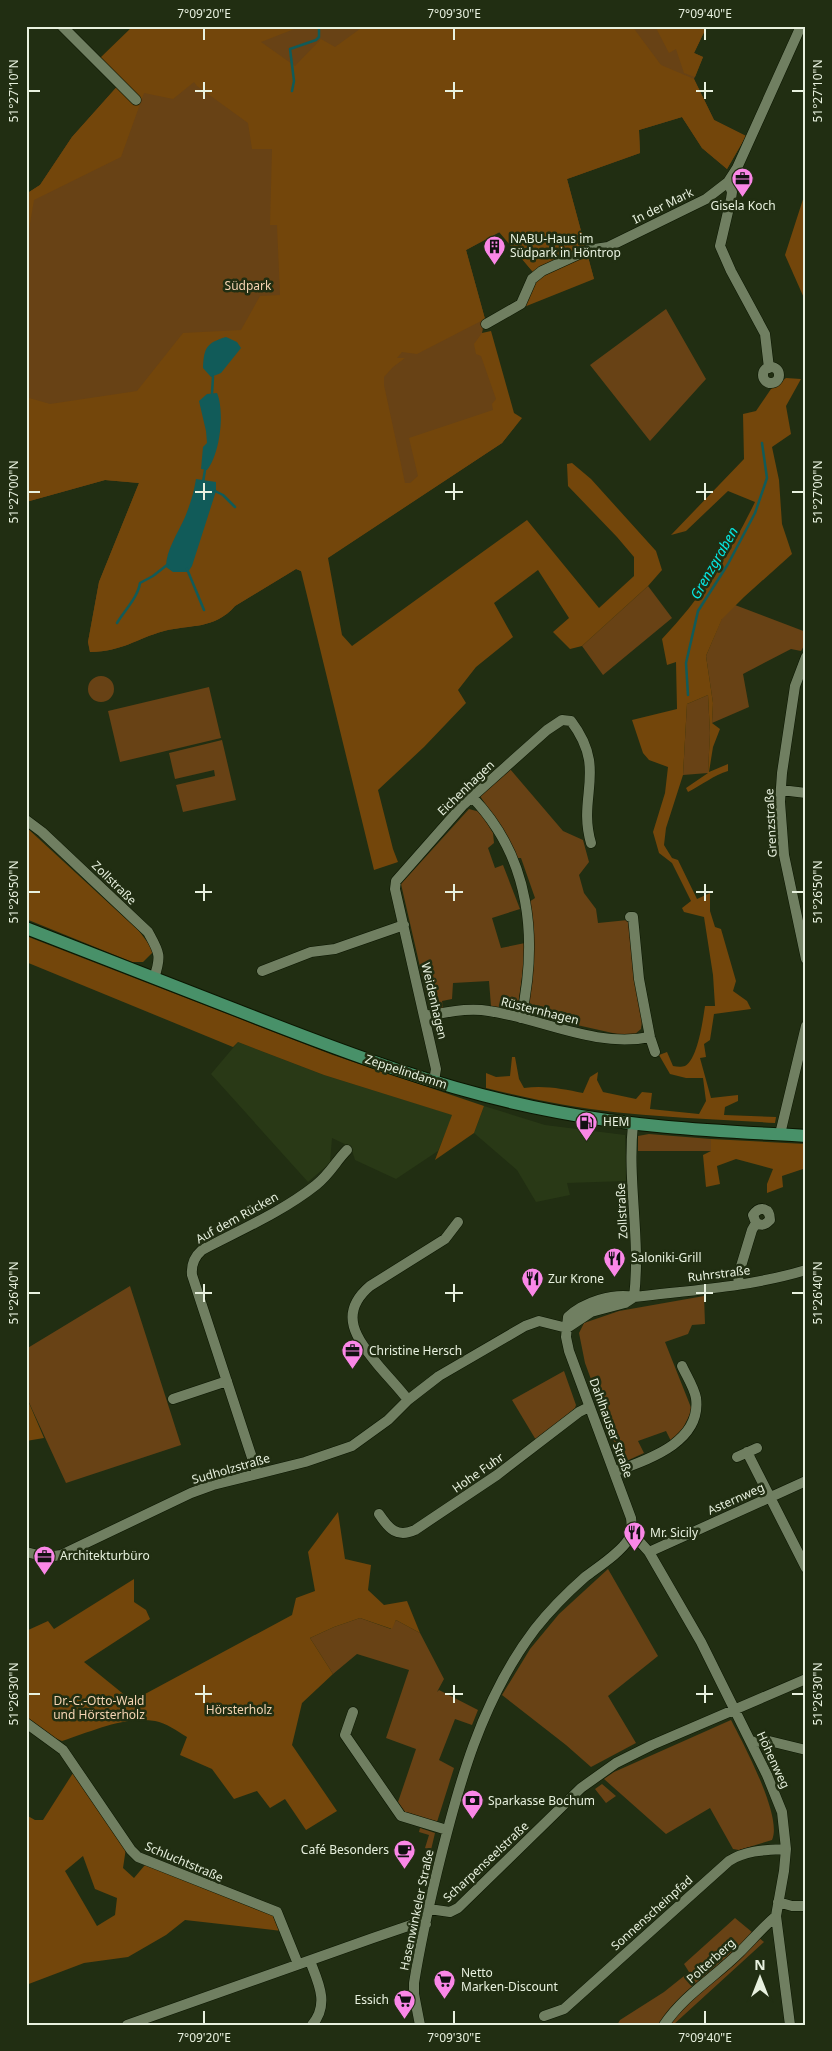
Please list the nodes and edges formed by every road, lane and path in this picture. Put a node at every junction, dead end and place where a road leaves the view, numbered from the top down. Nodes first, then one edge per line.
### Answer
1 (62, 26) edge
2 (801, 26) edge
3 (136, 100) dead end
4 (728, 182) junction
5 (486, 324) dead end
6 (769, 368) dead end
7 (806, 657) edge
8 (803, 669) edge
9 (781, 790) junction
10 (806, 793) edge
11 (472, 797) junction
12 (26, 820) edge
13 (591, 842) dead end
14 (396, 883) joint
15 (630, 917) dead end
16 (404, 925) junction
17 (26, 928) edge
18 (806, 959) edge
19 (262, 971) dead end
20 (154, 978) junction
21 (424, 1016) junction
22 (521, 1018) junction
23 (806, 1026) edge
24 (650, 1037) junction
25 (655, 1052) dead end
26 (434, 1081) junction
27 (633, 1124) junction
28 (780, 1134) junction
29 (806, 1136) edge
30 (347, 1150) dead end
31 (458, 1222) dead end
32 (756, 1223) dead end
33 (806, 1270) edge
34 (739, 1284) junction
35 (634, 1297) junction
36 (567, 1328) junction
37 (682, 1366) dead end
38 (227, 1381) junction
39 (174, 1399) dead end
40 (408, 1400) junction
41 (589, 1407) junction
42 (737, 1457) dead end
43 (614, 1472) junction
44 (257, 1473) junction
45 (806, 1481) edge
46 (769, 1498) junction
47 (379, 1514) dead end
48 (630, 1536) junction
49 (26, 1552) edge
50 (649, 1552) junction
51 (806, 1568) edge
52 (806, 1679) edge
53 (735, 1710) junction
54 (352, 1712) dead end
55 (26, 1723) edge
56 (751, 1742) junction
57 (806, 1750) edge
58 (447, 1830) junction
59 (786, 1849) junction
60 (778, 1902) junction
61 (806, 1906) edge
62 (429, 1909) junction
63 (776, 1916) junction
64 (426, 1924) junction
65 (310, 1961) junction
66 (298, 1964) junction
67 (544, 2016) dead end
68 (127, 2025) edge
69 (312, 2025) edge
70 (420, 2025) edge
71 (664, 2025) edge
72 (790, 2025) edge

1 - 3 street
2 - 4 street, In der Mark
4 - 5 street, In der Mark
4 - 6 street
7 - 8 street, Grenzstraße
8 - 9 street, Grenzstraße
9 - 10 street
9 - 18 street, Grenzstraße
11 - 13 street, Eichenhagen
11 - 14 street, Eichenhagen
11 - 22 street
12 - 20 street, Zollstraße
14 - 16 street, Weidenhagen
15 - 24 street
16 - 19 street
16 - 21 street, Weidenhagen
17 - 20 main road, Zeppelindamm
20 - 26 main road, Zeppelindamm
21 - 22 street, Rüsternhagen
21 - 26 street, Weidenhagen
22 - 24 street, Rüsternhagen
23 - 28 street
24 - 25 street
26 - 27 main road, Zeppelindamm
27 - 28 main road, Zeppelindamm
27 - 35 street, Zollstraße
28 - 29 main road, Zeppelindamm
30 - 38 street, Auf dem Rücken
31 - 40 street
32 - 34 street
33 - 34 street, Ruhrstraße
34 - 35 street, Ruhrstraße
35 - 36 street, Ruhrstraße
36 - 40 street, Sudholzstraße
36 - 41 street, Dahlhauser Straße
37 - 43 street
38 - 39 street
38 - 44 street, Auf dem Rücken
40 - 44 street, Sudholzstraße
41 - 43 street, Dahlhauser Straße
41 - 47 street, Hohe Fuhr
42 - 46 street
43 - 48 street, Dahlhauser Straße
44 - 49 street, Sudholzstraße
45 - 46 street, Asternweg
46 - 50 street, Asternweg
46 - 51 street
48 - 50 street, Höhenweg
48 - 58 street, Hasenwinkeler Straße
50 - 53 street, Höhenweg
52 - 53 street, Scharpenseelstraße
53 - 56 street, Höhenweg
53 - 62 street, Scharpenseelstraße
54 - 58 street
55 - 66 street, Schluchtstraße
56 - 57 street
56 - 59 street, Höhenweg
58 - 62 street, Hasenwinkeler Straße
59 - 60 street, Höhenweg
59 - 67 street, Sonnenscheinpfad
60 - 61 street
60 - 63 street, Höhenweg
62 - 64 street, Hasenwinkeler Straße
63 - 71 street, Polterberg
63 - 72 street, Höhenweg
64 - 65 street
64 - 70 street, Hasenwinkeler Straße
65 - 66 street
65 - 69 street
66 - 68 street

